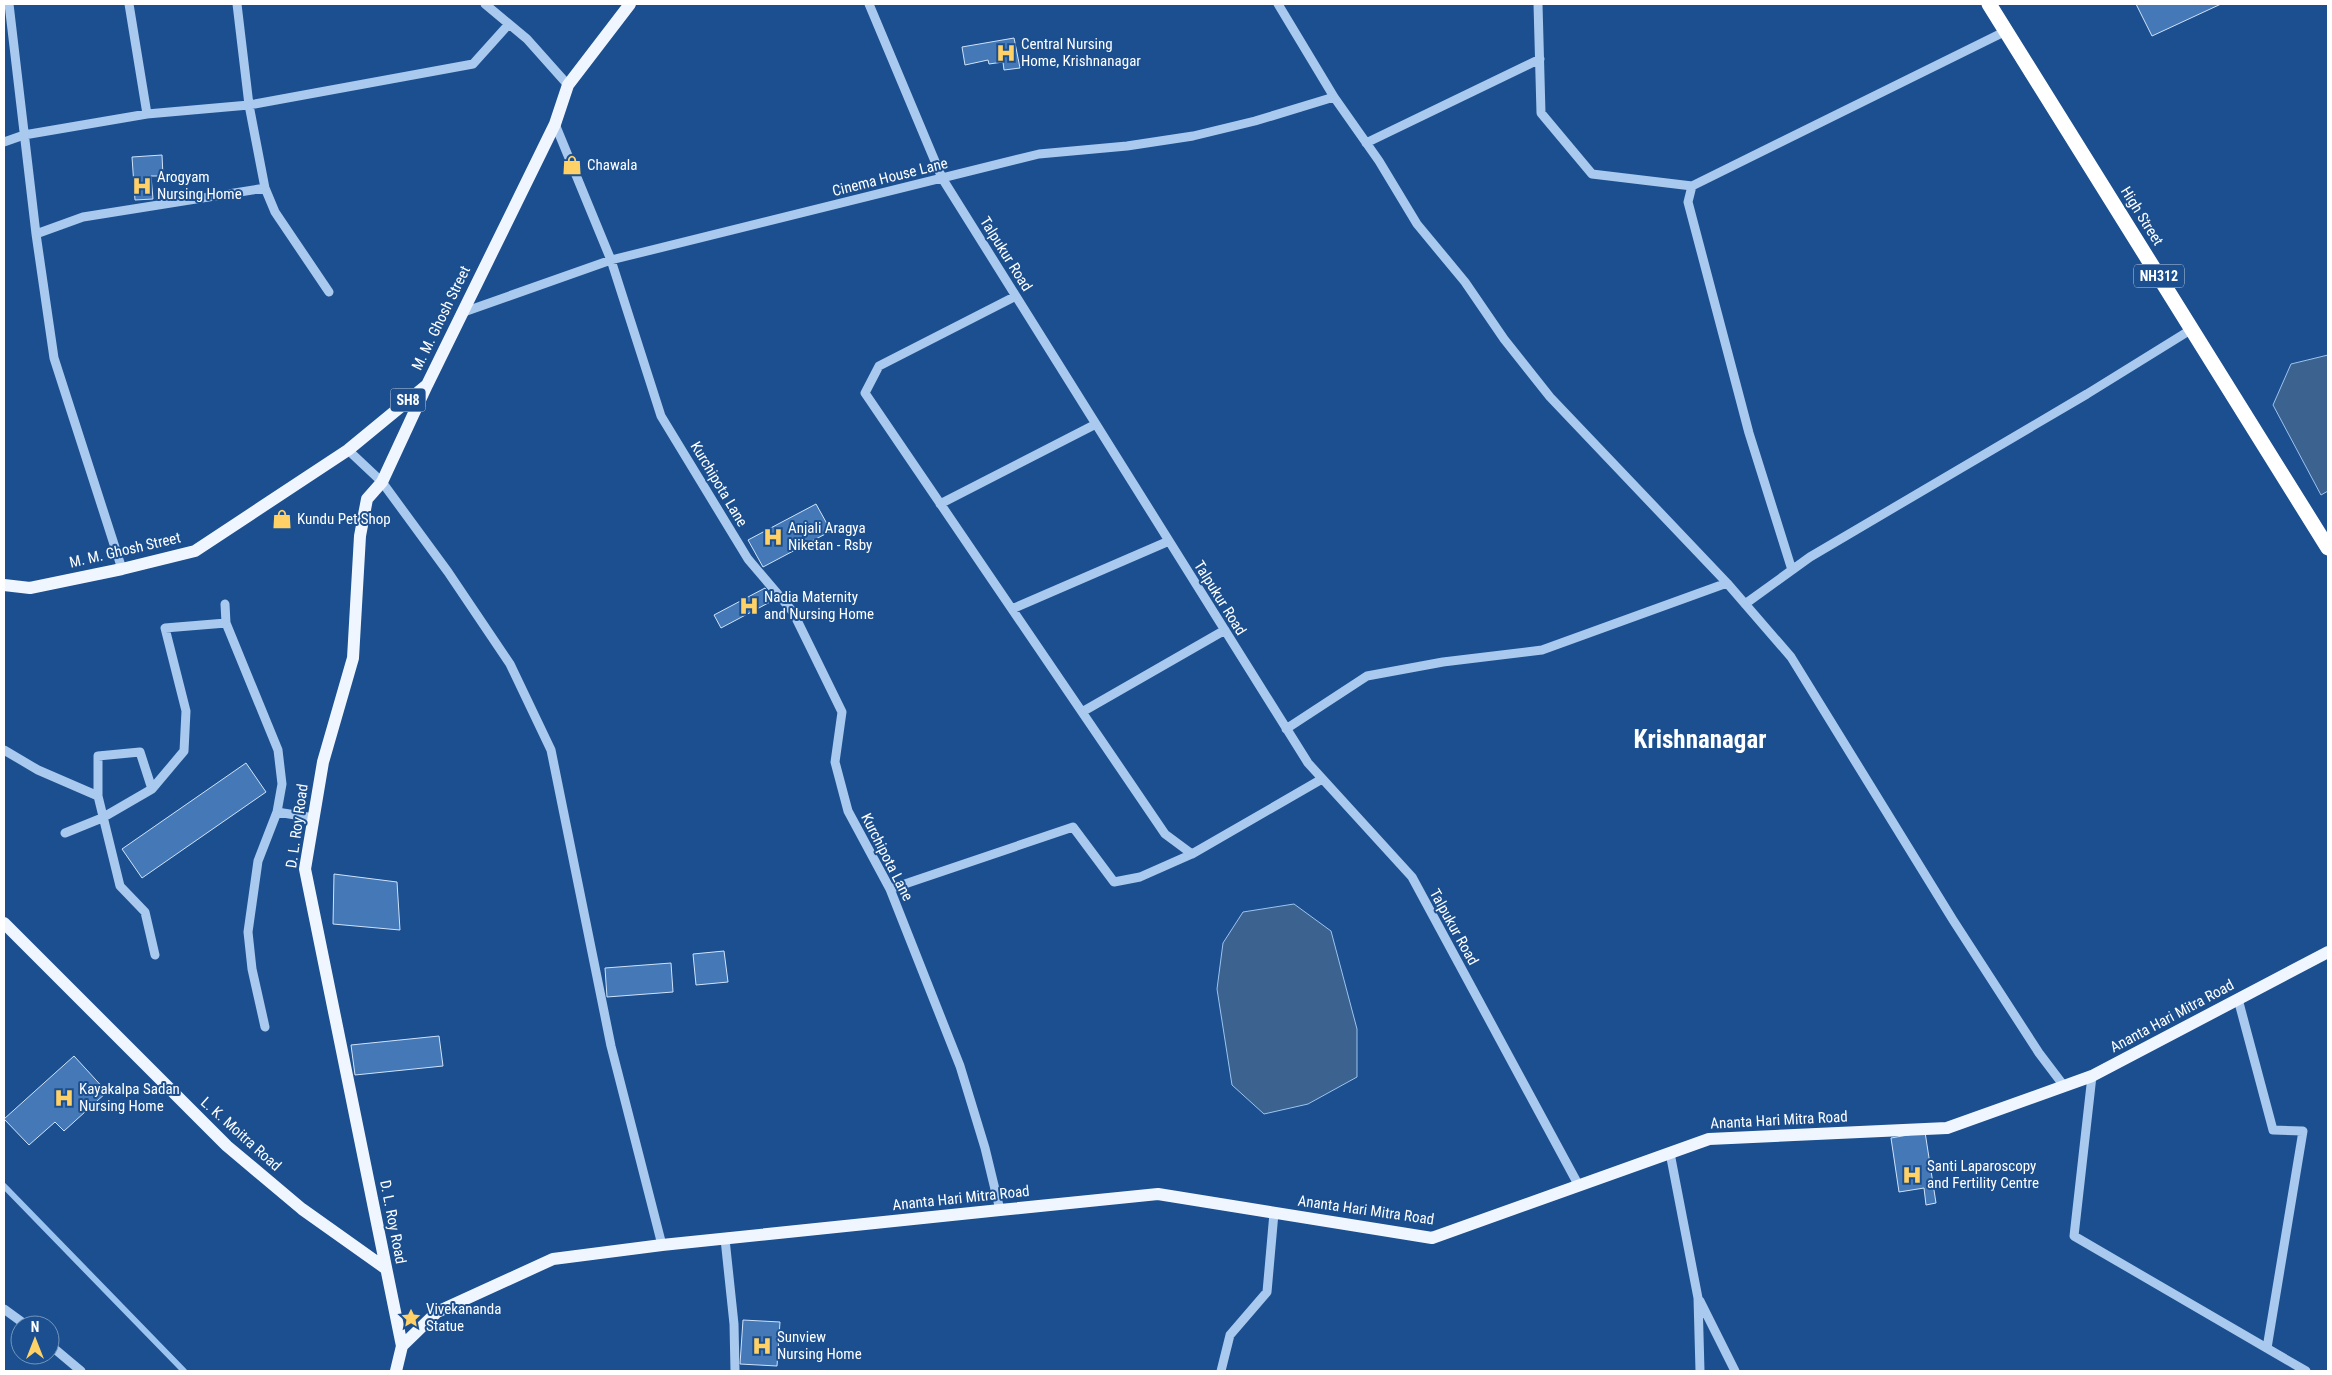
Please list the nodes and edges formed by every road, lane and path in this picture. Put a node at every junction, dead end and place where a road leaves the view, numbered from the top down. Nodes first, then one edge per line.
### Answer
1 (9, 4) edge
2 (129, 4) edge
3 (236, 4) edge
4 (485, 4) edge
5 (630, 4) edge
6 (869, 4) edge
7 (1278, 4) edge
8 (1538, 4) edge
9 (1989, 4) edge
10 (509, 24) junction
11 (2006, 31) junction
12 (1540, 59) junction
13 (568, 85) junction
14 (1334, 97) junction
15 (249, 105) junction
16 (147, 114) junction
17 (555, 124) junction
18 (24, 135) junction
19 (4, 142) edge
20 (1366, 143) junction
21 (942, 178) junction
22 (1692, 186) junction
23 (265, 188) junction
24 (36, 234) junction
25 (611, 260) junction
26 (329, 292) dead end
27 (1016, 296) junction
28 (460, 313) junction
29 (2192, 329) junction
30 (426, 385) junction
31 (1096, 424) junction
32 (348, 450) junction
33 (382, 482) junction
34 (940, 504) junction
35 (1169, 541) junction
36 (2328, 548) edge
37 (122, 569) junction
38 (1792, 570) junction
39 (1727, 583) junction
40 (4, 585) edge
41 (225, 604) dead end
42 (1746, 604) junction
43 (1012, 609) junction
44 (226, 623) junction
45 (1224, 630) junction
46 (1082, 712) junction
47 (1286, 729) junction
48 (4, 750) edge
49 (1322, 779) junction
50 (152, 789) junction
51 (98, 796) junction
52 (277, 812) junction
53 (102, 818) junction
54 (314, 818) junction
55 (65, 833) dead end
56 (1192, 854) junction
57 (890, 889) junction
58 (4, 923) edge
59 (2328, 952) edge
60 (155, 955) dead end
61 (2238, 1000) junction
62 (265, 1027) dead end
63 (2092, 1076) junction
64 (2064, 1086) junction
65 (1670, 1153) junction
66 (1580, 1186) junction
67 (1000, 1210) junction
68 (1274, 1213) junction
69 (725, 1239) junction
70 (662, 1245) junction
71 (385, 1268) junction
72 (1698, 1298) junction
73 (402, 1346) junction
74 (2267, 1348) junction
75 (60, 1353) edge
76 (81, 1371) edge
77 (396, 1371) edge
78 (735, 1371) edge
79 (1221, 1371) edge
80 (1700, 1371) edge
81 (1736, 1371) edge
82 (2306, 1371) edge

1 - 18 street
2 - 16 street
3 - 15 street
4 - 10 street
5 - 13 main road, M. M. Ghosh Street / SH8
6 - 21 street, Talpukur Road
7 - 14 street
8 - 12 street
9 - 11 highway, High Street / NH312
10 - 13 street
10 - 15 street
11 - 22 street
11 - 29 highway, High Street / NH312
12 - 20 street
12 - 22 street
13 - 17 main road, M. M. Ghosh Street / SH8
14 - 20 street
14 - 21 street, Cinema House Lane
15 - 16 street
15 - 23 street
16 - 18 street
17 - 25 street, Kurchipota Lane
17 - 28 main road, M. M. Ghosh Street / SH8
18 - 19 street
18 - 24 street
20 - 39 street
21 - 25 street, Cinema House Lane
21 - 27 street, Talpukur Road
22 - 38 street
23 - 24 street
23 - 26 street
24 - 37 street
25 - 28 street, Cinema House Lane
25 - 57 street, Kurchipota Lane
27 - 31 street, Talpukur Road
27 - 34 street
28 - 30 main road, M. M. Ghosh Street / SH8
29 - 36 highway, High Street / NH312
29 - 38 street
30 - 32 main road, M. M. Ghosh Street / SH8
30 - 33 main road, D. L. Roy Road
31 - 34 street
31 - 35 street, Talpukur Road
32 - 33 street
32 - 37 main road, M. M. Ghosh Street / SH8
33 - 54 main road, D. L. Roy Road
33 - 70 street
34 - 43 street
35 - 43 street
35 - 45 street, Talpukur Road
37 - 40 main road, M. M. Ghosh Street / SH8
38 - 42 street
39 - 42 street
39 - 47 street
41 - 44 street
42 - 64 street
43 - 46 street
44 - 50 street
44 - 52 street
45 - 46 street
45 - 47 street, Talpukur Road
46 - 56 street
47 - 49 street, Talpukur Road
48 - 51 street
49 - 56 street
49 - 66 street, Talpukur Road
50 - 51 street
50 - 53 street
51 - 53 street
52 - 54 street
52 - 62 street
53 - 55 street
53 - 60 street
54 - 71 main road, D. L. Roy Road
56 - 57 street
57 - 67 street, Kurchipota Lane
58 - 71 main road, L. K. Moitra Road
59 - 61 main road, Ananta Hari Mitra Road
61 - 63 main road, Ananta Hari Mitra Road
61 - 74 street
63 - 64 main road, Ananta Hari Mitra Road
63 - 74 street
64 - 65 main road, Ananta Hari Mitra Road
65 - 66 main road, Ananta Hari Mitra Road
65 - 72 street
66 - 68 main road, Ananta Hari Mitra Road
67 - 68 main road, Ananta Hari Mitra Road
67 - 69 main road, Ananta Hari Mitra Road
68 - 79 street
69 - 70 main road, Ananta Hari Mitra Road
69 - 78 street
70 - 73 main road, Ananta Hari Mitra Road
71 - 73 main road, D. L. Roy Road
72 - 80 street
72 - 81 street
73 - 77 main road, D. L. Roy Road
74 - 82 street
75 - 76 street

